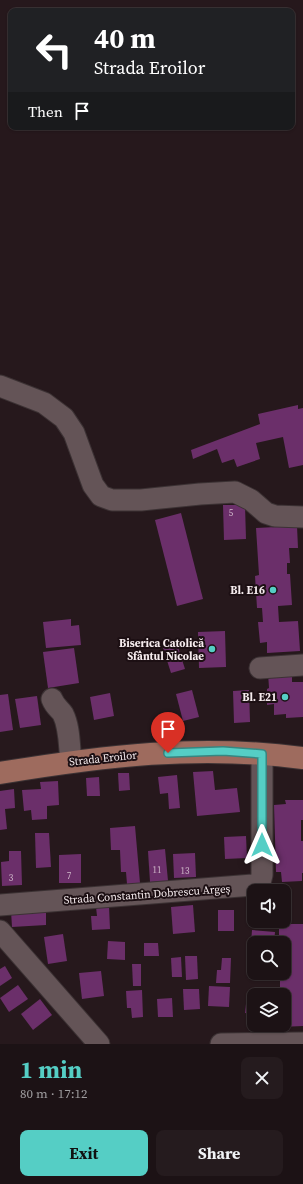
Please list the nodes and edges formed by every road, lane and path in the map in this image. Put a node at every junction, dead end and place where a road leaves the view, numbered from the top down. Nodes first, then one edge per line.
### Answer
1 (0, 386) edge
2 (303, 517) edge
3 (303, 665) edge
4 (260, 668) dead end
5 (52, 699) dead end
6 (262, 754) junction
7 (303, 758) edge
8 (72, 761) junction
9 (0, 773) edge
10 (0, 905) edge
11 (0, 931) edge
12 (303, 1043) edge
13 (99, 1044) edge
14 (221, 1044) edge

1 - 2 street
3 - 4 street
5 - 8 street
6 - 7 main road, Strada Eroilor
6 - 8 main road, Strada Eroilor
6 - 10 street, Strada Constantin Dobrescu Argeș
8 - 9 main road, Strada Eroilor
11 - 13 street
12 - 14 street

